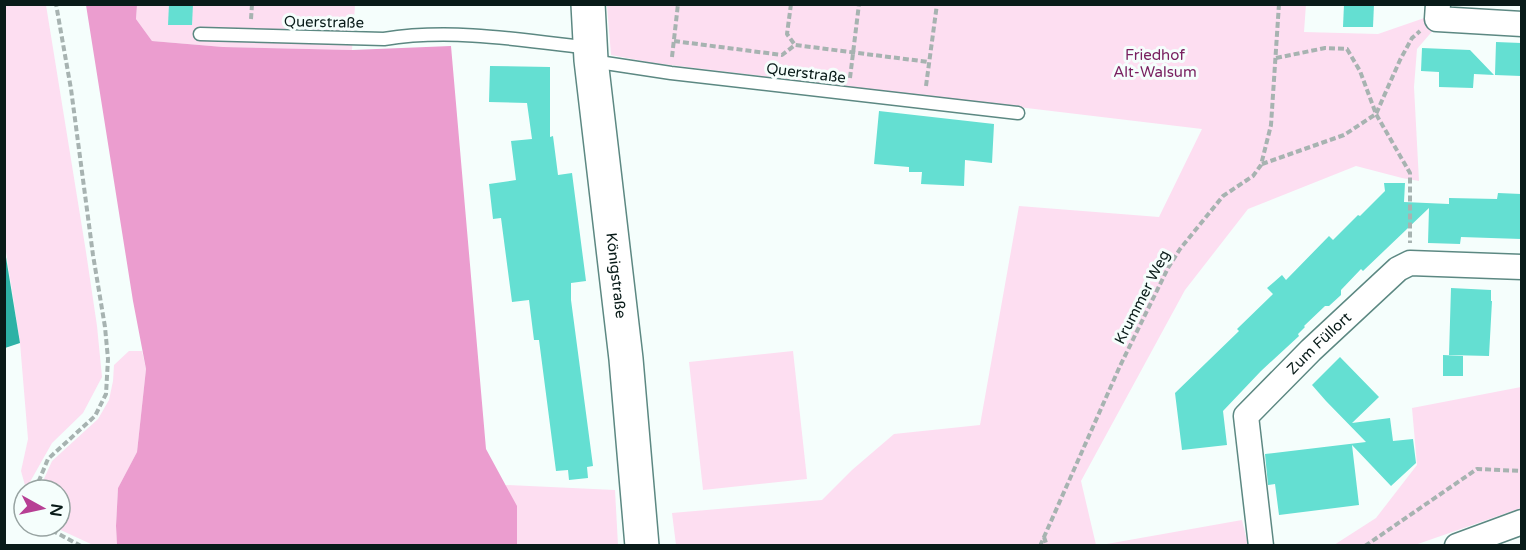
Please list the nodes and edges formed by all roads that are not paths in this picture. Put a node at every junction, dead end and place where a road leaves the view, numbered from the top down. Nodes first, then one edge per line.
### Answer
1 (588, 4) edge
2 (1438, 12) edge
3 (1521, 24) edge
4 (200, 34) dead end
5 (590, 54) junction
6 (1018, 113) dead end
7 (1521, 267) edge
8 (1521, 522) edge
9 (642, 546) edge
10 (1261, 546) edge
11 (1457, 546) edge

1 - 5 street, Königstraße
2 - 3 street
4 - 5 lane, Querstraße
5 - 6 lane, Querstraße
5 - 9 street, Königstraße
7 - 10 street, Zum Füllort
8 - 11 street

